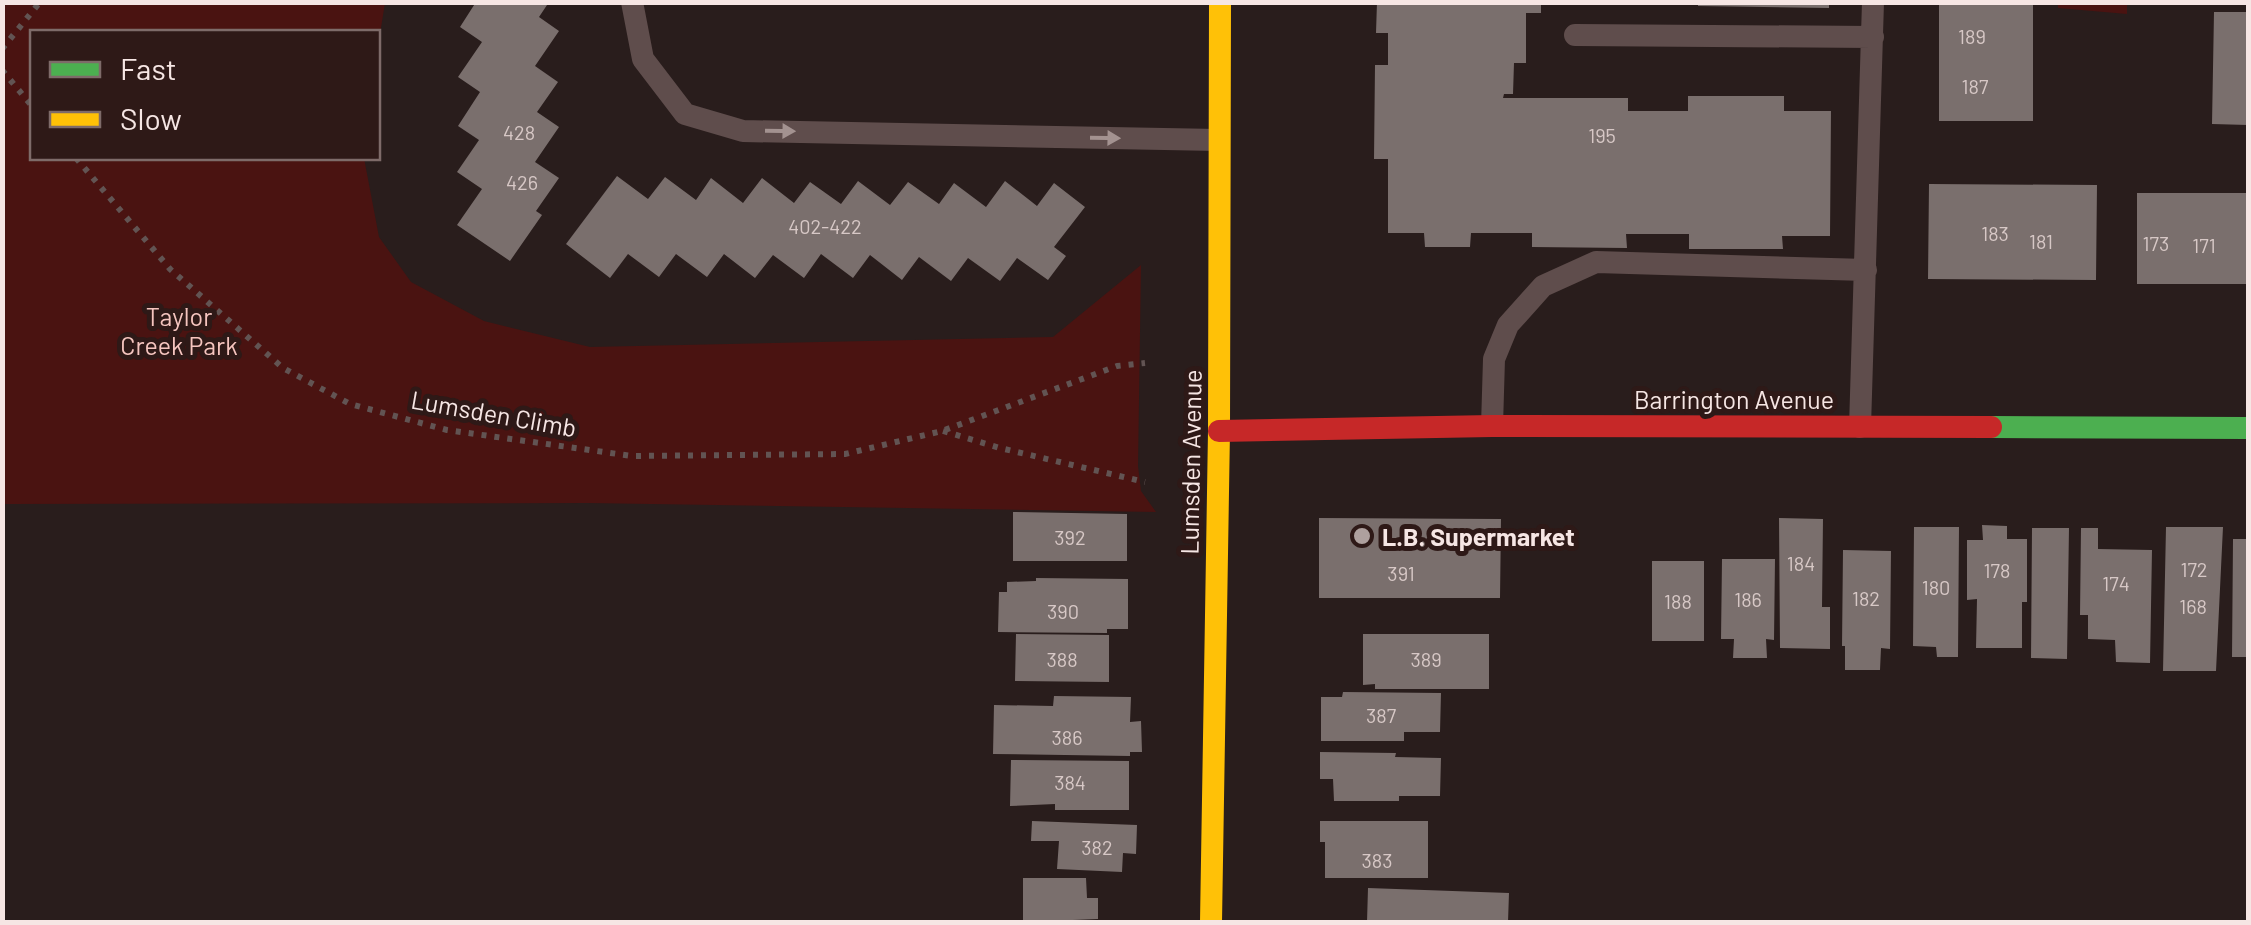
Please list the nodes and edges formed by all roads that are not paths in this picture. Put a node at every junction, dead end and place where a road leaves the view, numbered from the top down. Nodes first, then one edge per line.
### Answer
1 (632, 2) edge
2 (1220, 2) edge
3 (1873, 2) edge
4 (1575, 35) dead end
5 (1873, 37) junction
6 (1218, 140) junction
7 (1866, 270) junction
8 (1492, 426) junction
9 (1860, 427) junction
10 (2248, 428) edge
11 (1219, 430) junction
12 (1211, 922) edge

1 -> 6 lane
2 - 6 street, Lumsden Avenue
3 - 5 lane
4 - 5 lane
5 - 7 lane
6 - 11 street, Lumsden Avenue
7 - 8 lane
7 - 9 lane
8 - 9 street, Barrington Avenue
8 - 11 street, Barrington Avenue
9 - 10 street, Barrington Avenue
11 - 12 street, Lumsden Avenue

